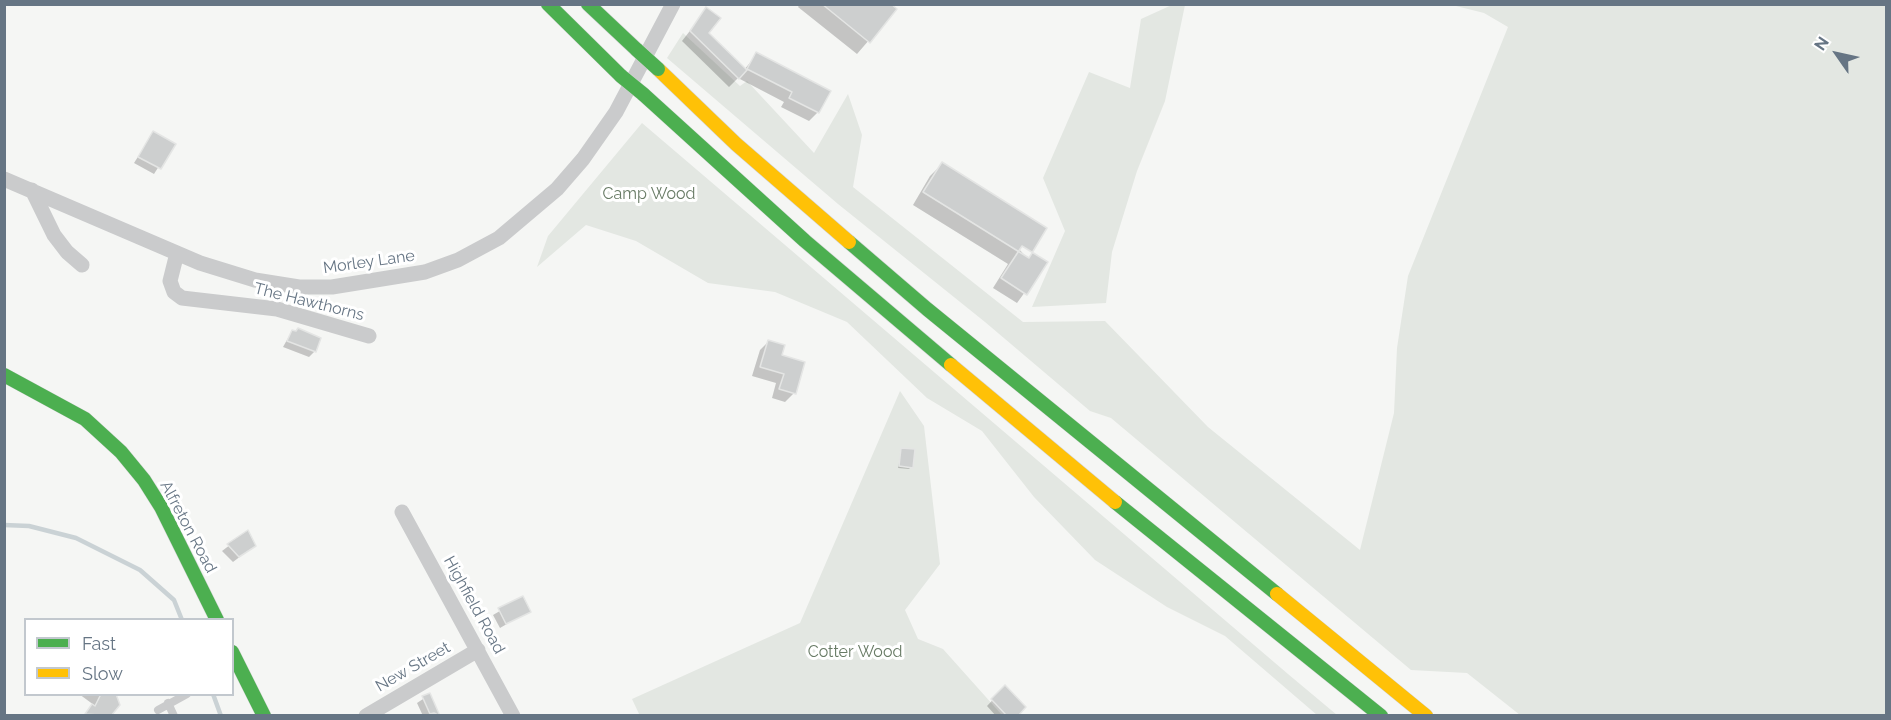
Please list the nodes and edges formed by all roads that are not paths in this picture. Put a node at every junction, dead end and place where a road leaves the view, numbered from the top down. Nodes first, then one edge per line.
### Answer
1 (548, 4) edge
2 (588, 4) edge
3 (673, 4) edge
4 (4, 179) edge
5 (32, 190) junction
6 (177, 253) junction
7 (82, 265) dead end
8 (369, 336) dead end
9 (4, 375) edge
10 (402, 512) dead end
11 (215, 618) edge
12 (478, 650) junction
13 (237, 673) edge
14 (183, 696) edge
15 (168, 703) junction
16 (158, 710) dead end
17 (174, 716) edge
18 (264, 716) edge
19 (366, 716) edge
20 (513, 716) edge
21 (1381, 716) edge
22 (1426, 716) edge

1 - 21 main road, bridge
2 - 22 main road, bridge
3 - 6 street, Morley Lane
4 - 5 street, Morley Lane
5 - 6 street, Morley Lane
5 - 7 street
6 - 8 street, The Hawthorns
9 - 11 main road, Alfreton Road
10 - 12 street, Highfield Road
12 - 19 street, New Street
12 - 20 street, Highfield Road
13 - 18 main road
14 - 15 lane
15 - 16 lane
15 - 17 lane

